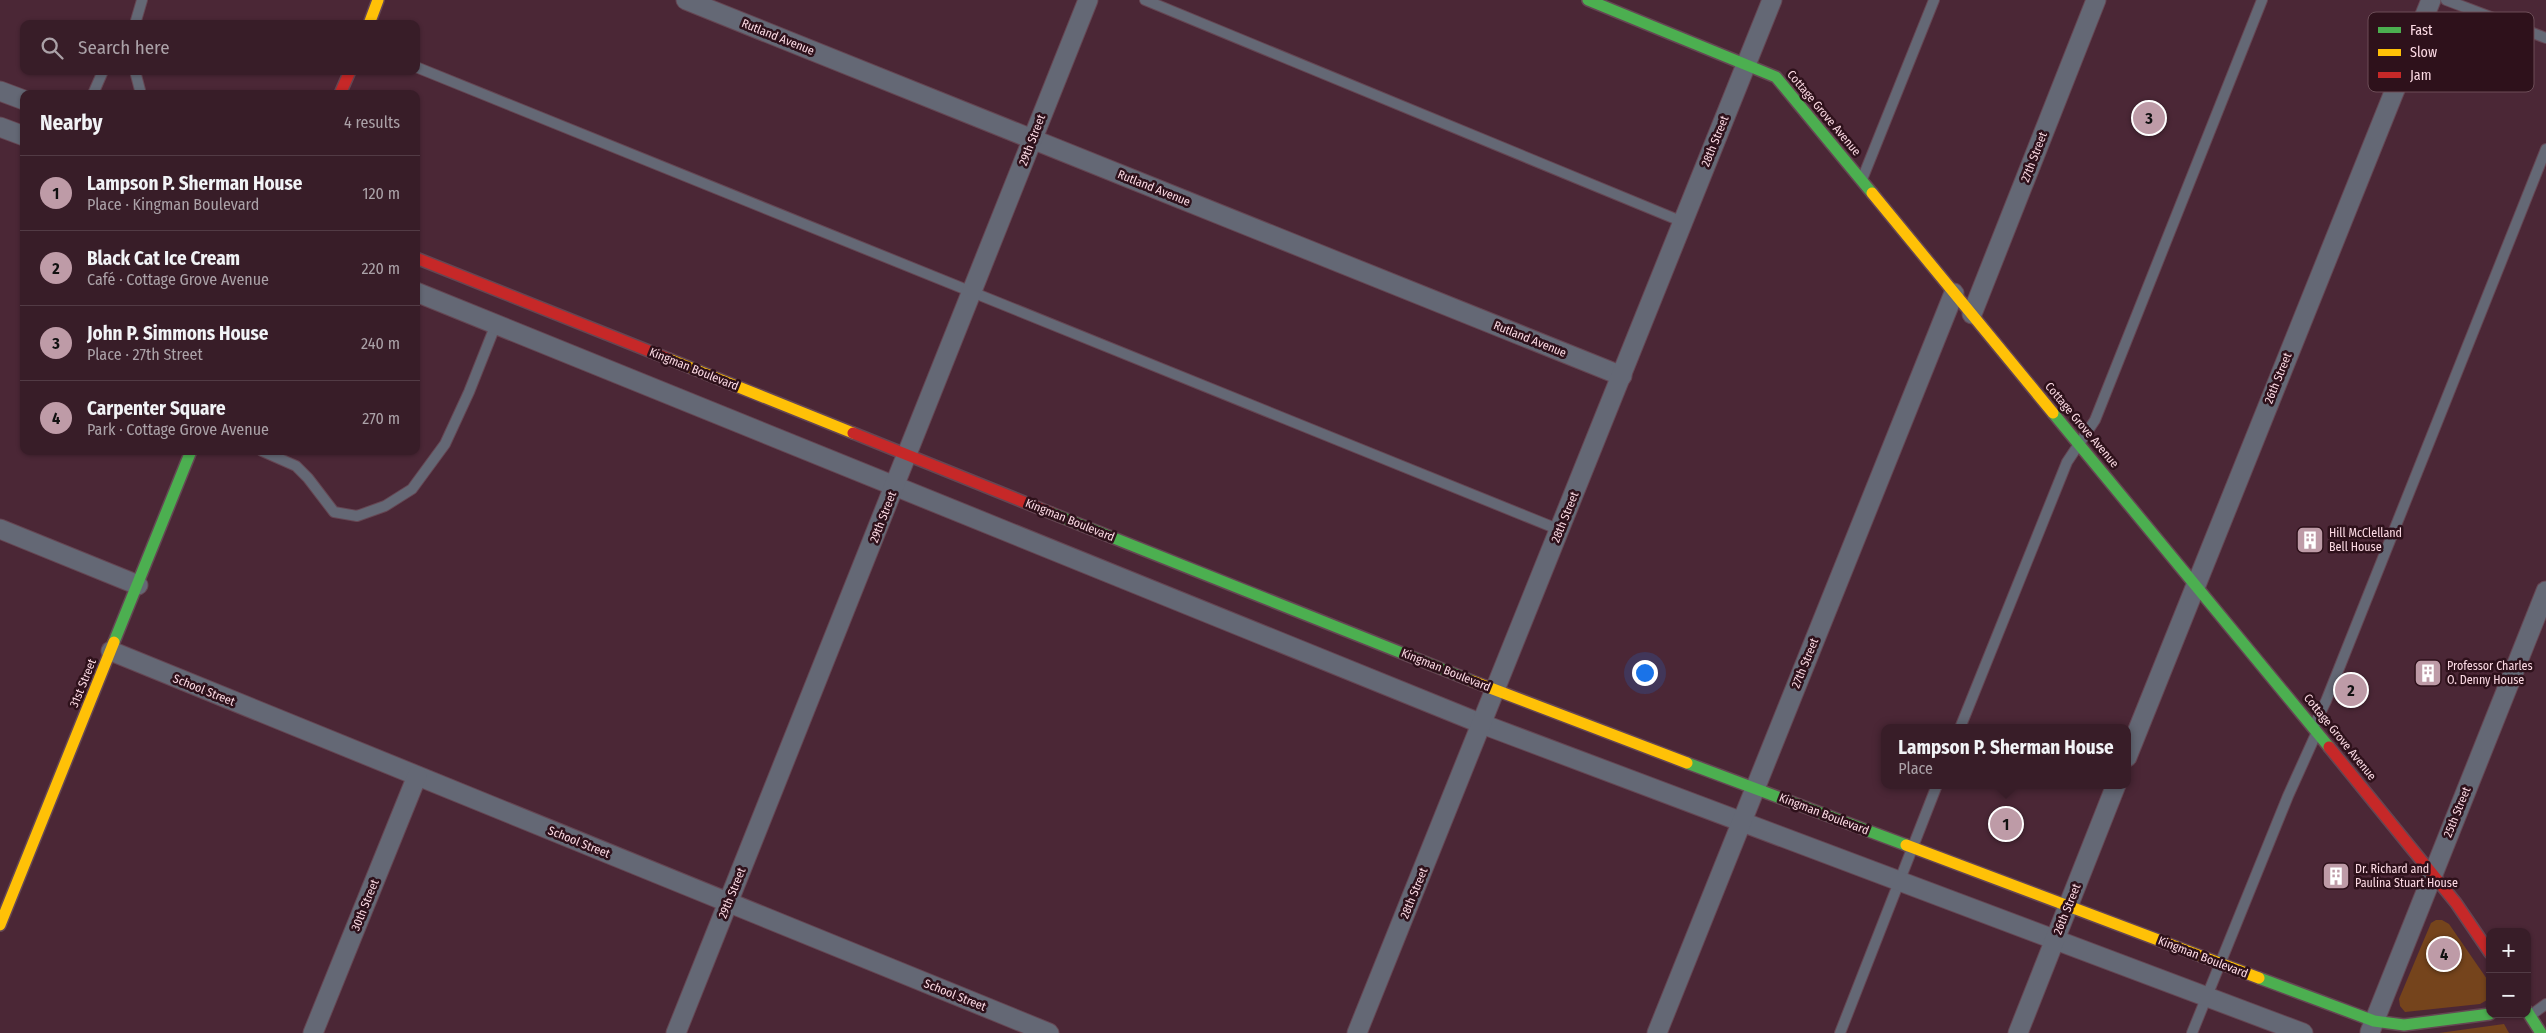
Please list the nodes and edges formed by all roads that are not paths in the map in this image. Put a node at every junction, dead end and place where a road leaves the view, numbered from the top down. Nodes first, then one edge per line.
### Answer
1 (142, 0) edge
2 (378, 0) edge
3 (686, 0) edge
4 (1088, 0) edge
5 (1145, 0) edge
6 (1588, 0) edge
7 (1772, 0) edge
8 (1934, 0) edge
9 (2096, 0) edge
10 (2262, 0) edge
11 (2430, 0) edge
12 (2446, 0) edge
13 (2425, 12) edge
14 (2478, 12) edge
15 (136, 20) edge
16 (370, 20) edge
17 (2534, 33) edge
18 (2546, 38) edge
19 (1746, 64) junction
20 (420, 69) edge
21 (101, 75) edge
22 (136, 75) edge
23 (348, 75) edge
24 (95, 90) edge
25 (140, 90) edge
26 (342, 90) edge
27 (0, 91) edge
28 (2393, 92) edge
29 (20, 98) edge
30 (0, 127) edge
31 (20, 134) edge
32 (1032, 139) junction
33 (2546, 149) edge
34 (1862, 181) junction
35 (1683, 222) junction
36 (420, 260) edge
37 (971, 293) junction
38 (1954, 293) junction
39 (420, 294) edge
40 (1972, 314) junction
41 (496, 324) junction
42 (1622, 376) junction
43 (2080, 444) junction
44 (907, 454) junction
45 (189, 455) edge
46 (271, 455) edge
47 (895, 486) junction
48 (0, 529) edge
49 (1560, 530) junction
50 (2196, 584) junction
51 (138, 585) junction
52 (2546, 591) edge
53 (111, 651) junction
54 (1496, 690) junction
55 (1482, 724) junction
56 (1962, 724) edge
57 (2315, 729) junction
58 (2131, 747) edge
59 (417, 776) junction
60 (1755, 788) junction
61 (1935, 789) edge
62 (2114, 789) edge
63 (1741, 822) junction
64 (1913, 848) junction
65 (2433, 874) junction
66 (1899, 882) junction
67 (8, 884) edge
68 (728, 903) junction
69 (2068, 906) junction
70 (0, 925) edge
71 (2055, 940) junction
72 (2486, 947) edge
73 (2221, 963) junction
74 (2207, 997) junction
75 (2546, 1004) edge
76 (2531, 1012) edge
77 (2486, 1015) edge
78 (2531, 1016) edge
79 (2372, 1027) edge
80 (313, 1033) edge
81 (676, 1033) edge
82 (1049, 1033) edge
83 (1357, 1033) edge
84 (1657, 1033) edge
85 (1840, 1033) edge
86 (2018, 1033) edge
87 (2192, 1033) edge
88 (2303, 1033) edge
89 (2541, 1033) edge

1 - 15 lane
2 - 16 street
3 - 32 street, Rutland Avenue
4 - 32 street, 29th Street
5 - 35 lane
6 - 19 street, Cottage Grove Avenue
7 - 19 street, 28th Street
8 - 34 lane
9 - 40 street, 27th Street
10 - 43 lane
11 - 13 street, 26th Street
12 - 14 lane
17 - 18 lane
19 - 34 street, Cottage Grove Avenue
19 - 35 street, 28th Street
20 - 37 lane
21 - 24 lane
22 - 25 lane
23 - 26 street
27 - 29 street
28 - 50 street, 26th Street
30 - 31 street
32 - 37 street, 29th Street
32 - 42 street, Rutland Avenue
33 - 57 lane
34 - 38 street, Cottage Grove Avenue
35 - 42 street, 28th Street
36 - 44 street, Kingman Boulevard
37 - 44 street, 29th Street
37 - 49 lane
38 - 40 street, Cottage Grove Avenue
38 - 60 street, 27th Street
39 - 41 street
40 - 43 street, Cottage Grove Avenue
41 - 46 lane
41 - 47 street
42 - 49 street, 28th Street
43 - 50 street, Cottage Grove Avenue
43 - 56 lane
44 - 47 street, 29th Street
44 - 54 street, Kingman Boulevard
45 - 51 street, 31st Street
47 - 55 street
47 - 68 street, 29th Street
48 - 51 street
49 - 54 street, 28th Street
50 - 57 street, Cottage Grove Avenue
50 - 58 street, 26th Street
51 - 53 street, 31st Street
52 - 65 street, 25th Street
53 - 59 street, School Street
53 - 67 street, 31st Street
54 - 55 street, 28th Street
54 - 60 street, Kingman Boulevard
55 - 63 street
55 - 83 street, 28th Street
57 - 65 street, Cottage Grove Avenue
57 - 73 lane
59 - 68 street, School Street
59 - 80 street, 30th Street
60 - 63 street, 27th Street
60 - 64 street, Kingman Boulevard
61 - 64 lane
62 - 69 street, 26th Street
63 - 66 street
63 - 84 street, 27th Street
64 - 66 lane
64 - 69 street, Kingman Boulevard
65 - 72 street, Cottage Grove Avenue
65 - 79 street, 25th Street
66 - 71 street
66 - 85 lane
67 - 70 street, 31st Street
68 - 81 street, 29th Street
68 - 82 street, School Street
69 - 71 street, 26th Street
69 - 73 street, Kingman Boulevard
71 - 74 street
71 - 86 street, 26th Street
73 - 74 lane
73 - 79 street, Kingman Boulevard
74 - 87 lane
74 - 88 street
75 - 76 lane
77 - 79 street, Kingman Boulevard
78 - 89 street

